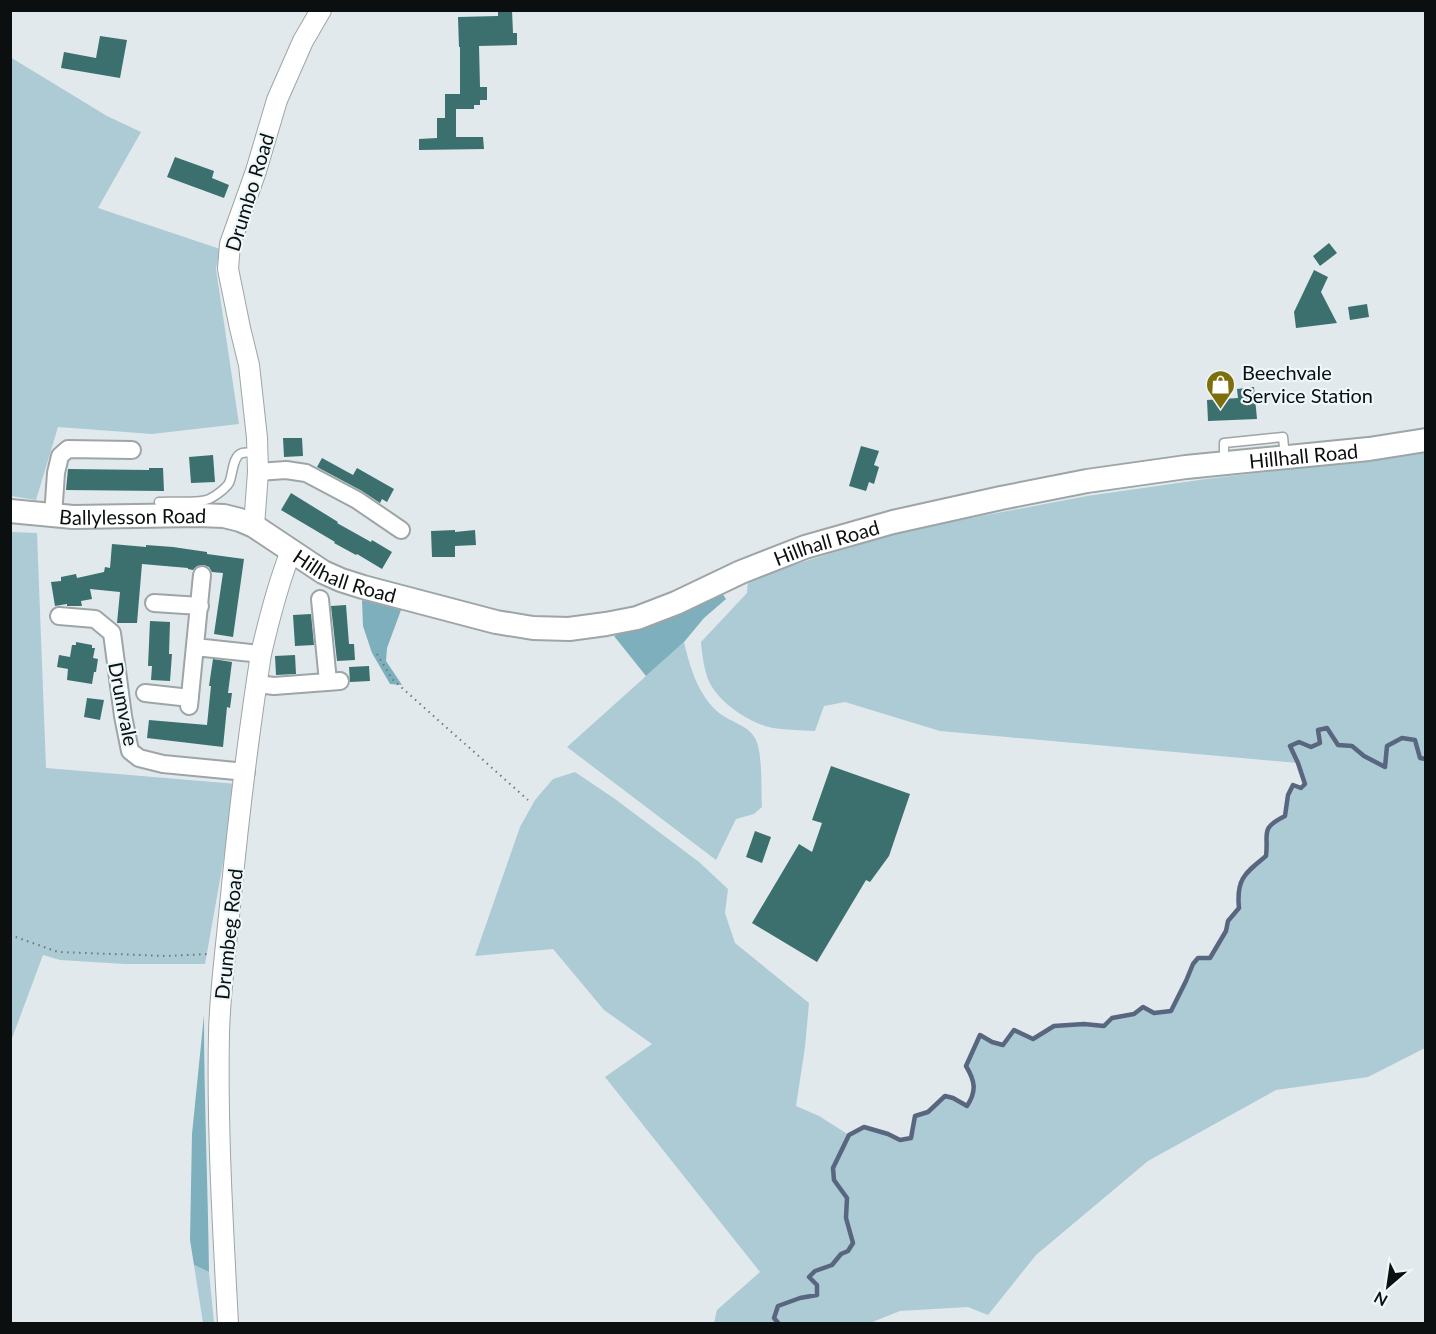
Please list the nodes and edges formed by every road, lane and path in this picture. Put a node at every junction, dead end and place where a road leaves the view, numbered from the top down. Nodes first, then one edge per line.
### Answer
1 (321, 10) edge
2 (1425, 440) edge
3 (132, 450) dead end
4 (258, 462) junction
5 (159, 502) dead end
6 (10, 511) edge
7 (53, 516) junction
8 (254, 526) junction
9 (401, 530) dead end
10 (291, 551) junction
11 (202, 575) dead end
12 (320, 599) dead end
13 (153, 603) dead end
14 (200, 606) junction
15 (59, 616) dead end
16 (195, 647) junction
17 (261, 654) junction
18 (377, 654) dead end
19 (256, 684) junction
20 (145, 693) dead end
21 (246, 772) junction
22 (528, 800) dead end
23 (10, 935) edge
24 (225, 954) junction
25 (228, 1323) edge

1 - 4 street, Drumbo Road
2 - 10 main road, Hillhall Road
3 - 7 street
4 - 5 lane
4 - 8 street, Drumbo Road
4 - 9 street
6 - 7 main road, Ballylesson Road
7 - 8 main road, Ballylesson Road
8 - 10 main road, Hillhall Road
10 - 17 street, Drumbeg Road
11 - 14 street
12 - 19 street
13 - 14 street
14 - 16 street
15 - 21 street, Drumvale
16 - 17 street
16 - 20 street
17 - 19 street, Drumbeg Road
18 - 22 path
19 - 21 street, Drumbeg Road
21 - 24 street, Drumbeg Road
23 - 24 path
24 - 25 street, Drumbeg Road

